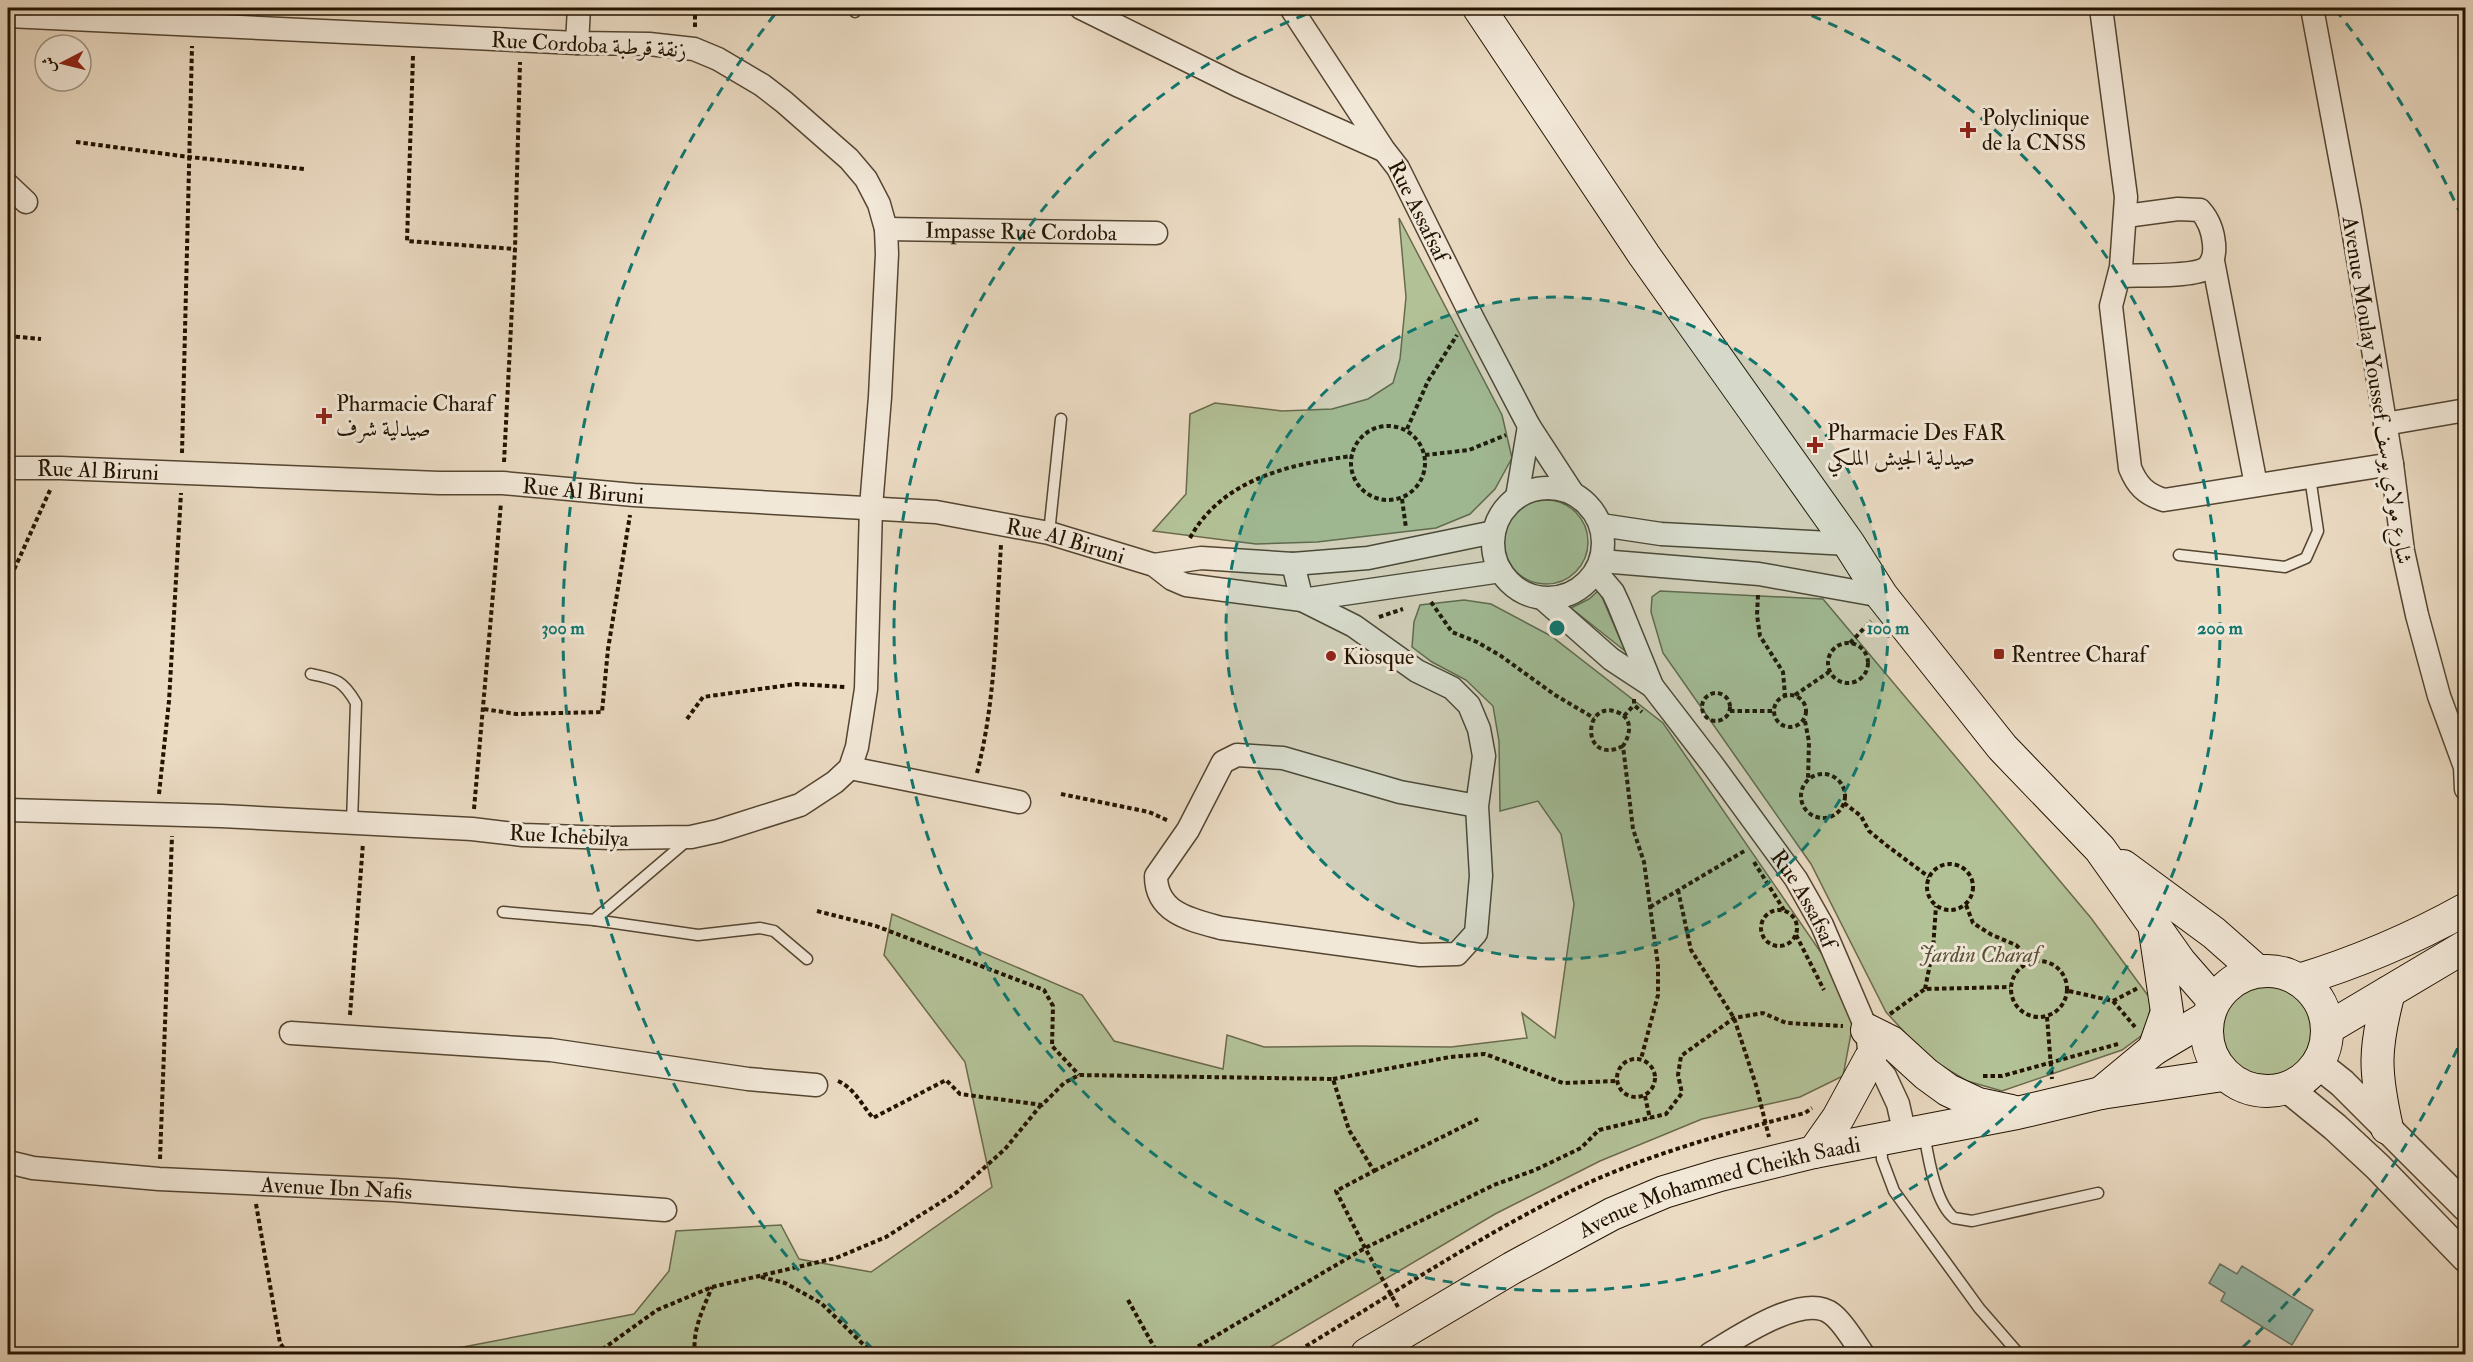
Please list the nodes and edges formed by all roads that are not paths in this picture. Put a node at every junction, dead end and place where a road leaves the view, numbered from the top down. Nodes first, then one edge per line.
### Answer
1 (579, 8) edge
2 (1080, 8) edge
3 (1291, 8) edge
4 (1479, 8) edge
5 (2101, 8) edge
6 (2312, 8) edge
7 (8, 16) edge
8 (178, 19) edge
9 (577, 43) junction
10 (1384, 150) junction
11 (8, 185) edge
12 (26, 202) dead end
13 (2126, 216) junction
14 (886, 229) junction
15 (1156, 233) dead end
16 (2213, 261) junction
17 (2120, 276) junction
18 (2466, 410) edge
19 (1061, 419) dead end
20 (2385, 424) junction
21 (1529, 426) junction
22 (2392, 464) junction
23 (8, 468) edge
24 (2310, 477) junction
25 (2256, 484) junction
26 (1572, 492) junction
27 (1517, 497) junction
28 (871, 507) junction
29 (1601, 525) junction
30 (1494, 532) junction
31 (1049, 533) junction
32 (1849, 544) junction
33 (2179, 555) dead end
34 (1293, 564) junction
35 (1154, 565) junction
36 (1598, 566) junction
37 (1501, 571) junction
38 (1882, 596) junction
39 (1542, 598) junction
40 (1302, 600) junction
41 (311, 674) dead end
42 (1652, 686) junction
43 (2465, 767) edge
44 (850, 768) junction
45 (2466, 789) edge
46 (1019, 802) dead end
47 (1477, 806) junction
48 (9, 809) edge
49 (358, 824) junction
50 (691, 837) junction
51 (2100, 849) junction
52 (2466, 909) edge
53 (503, 912) dead end
54 (594, 920) junction
55 (2154, 924) junction
56 (2466, 946) edge
57 (807, 959) dead end
58 (2257, 971) junction
59 (2300, 980) junction
60 (2390, 992) junction
61 (2211, 1009) junction
62 (2328, 1028) junction
63 (291, 1033) dead end
64 (1859, 1038) junction
65 (2154, 1049) junction
66 (2318, 1064) junction
67 (2223, 1075) junction
68 (816, 1084) road end
69 (2286, 1088) junction
70 (2101, 1094) junction
71 (2017, 1113) junction
72 (2387, 1128) junction
73 (1903, 1136) junction
74 (1814, 1152) junction
75 (8, 1162) edge
76 (2098, 1193) dead end
77 (2466, 1207) edge
78 (665, 1210) dead end
79 (2466, 1258) edge
80 (1366, 1354) edge
81 (1710, 1354) edge
82 (1863, 1354) edge
83 (2019, 1354) edge

1 - 9 street
2 - 10 street
3 - 10 street, Rue Assafsaf
4 - 32 main road
5 - 13 street
6 - 20 street, Avenue Moulay Youssef شارع مولاي يوسف
7 - 8 street, Rue Cordoba زنقة قرطبة
8 - 9 street, Rue Cordoba زنقة قرطبة
9 - 14 street, Rue Cordoba زنقة قرطبة
10 - 21 street, Rue Assafsaf
11 - 12 street
13 - 16 street
13 - 17 street
14 - 15 street, Impasse Rue Cordoba
14 - 28 street, Rue Cordoba زنقة قرطبة
16 - 17 street
16 - 25 street
17 - 25 street
18 - 20 street
19 - 31 lane
20 - 22 street, Avenue Moulay Youssef شارع مولاي يوسف
21 - 26 street, Rue Assafsaf
21 - 27 street
22 - 24 street
22 - 43 street, Avenue Moulay Youssef شارع مولاي يوسف
23 - 28 street, Rue Al Biruni
24 - 25 street
24 - 33 lane
26 - 27 street
26 - 29 street
27 - 30 street
28 - 31 street, Rue Al Biruni
28 - 44 street
29 - 32 street
29 - 36 street
30 - 34 street
30 - 37 street
31 - 35 street, Rue Al Biruni
32 - 38 main road
34 - 35 street
34 - 40 street
35 - 40 street
36 - 38 street
36 - 39 street
36 - 42 street, Rue Assafsaf
37 - 39 street
37 - 40 street
38 - 51 main road
39 - 42 street, Rue Assafsaf
40 - 47 street
41 - 49 lane
42 - 64 street, Rue Assafsaf
43 - 45 street, Avenue Moulay Youssef شارع مولاي يوسف
44 - 46 street
44 - 50 street, Rue Ichebilya
47 - 47 street
48 - 49 street, Rue Ichebilya
49 - 50 street, Rue Ichebilya
50 - 54 lane
51 - 55 main road
51 - 58 main road
52 - 59 main road
53 - 54 lane
54 - 57 lane
55 - 61 main road
55 - 65 main road
56 - 60 main road
58 - 59 main road
58 - 61 main road
59 - 62 main road
60 - 62 main road
60 - 72 main road
61 - 65 main road, Avenue Mohammed Cheikh Saadi
61 - 67 main road
62 - 66 main road
63 - 68 street
64 - 71 main road
64 - 73 street, Rue Assafsaf
64 - 74 main road
65 - 70 main road, Avenue Mohammed Cheikh Saadi
66 - 69 main road
66 - 72 street
67 - 69 main road
67 - 70 main road, Avenue Mohammed Cheikh Saadi
69 - 79 street
70 - 71 main road, Avenue Mohammed Cheikh Saadi
71 - 73 main road, Avenue Mohammed Cheikh Saadi
72 - 77 street
73 - 74 main road, Avenue Mohammed Cheikh Saadi
73 - 76 lane
73 - 83 lane
74 - 80 main road, Avenue Mohammed Cheikh Saadi
75 - 78 street, Avenue Ibn Nafis
81 - 82 street

